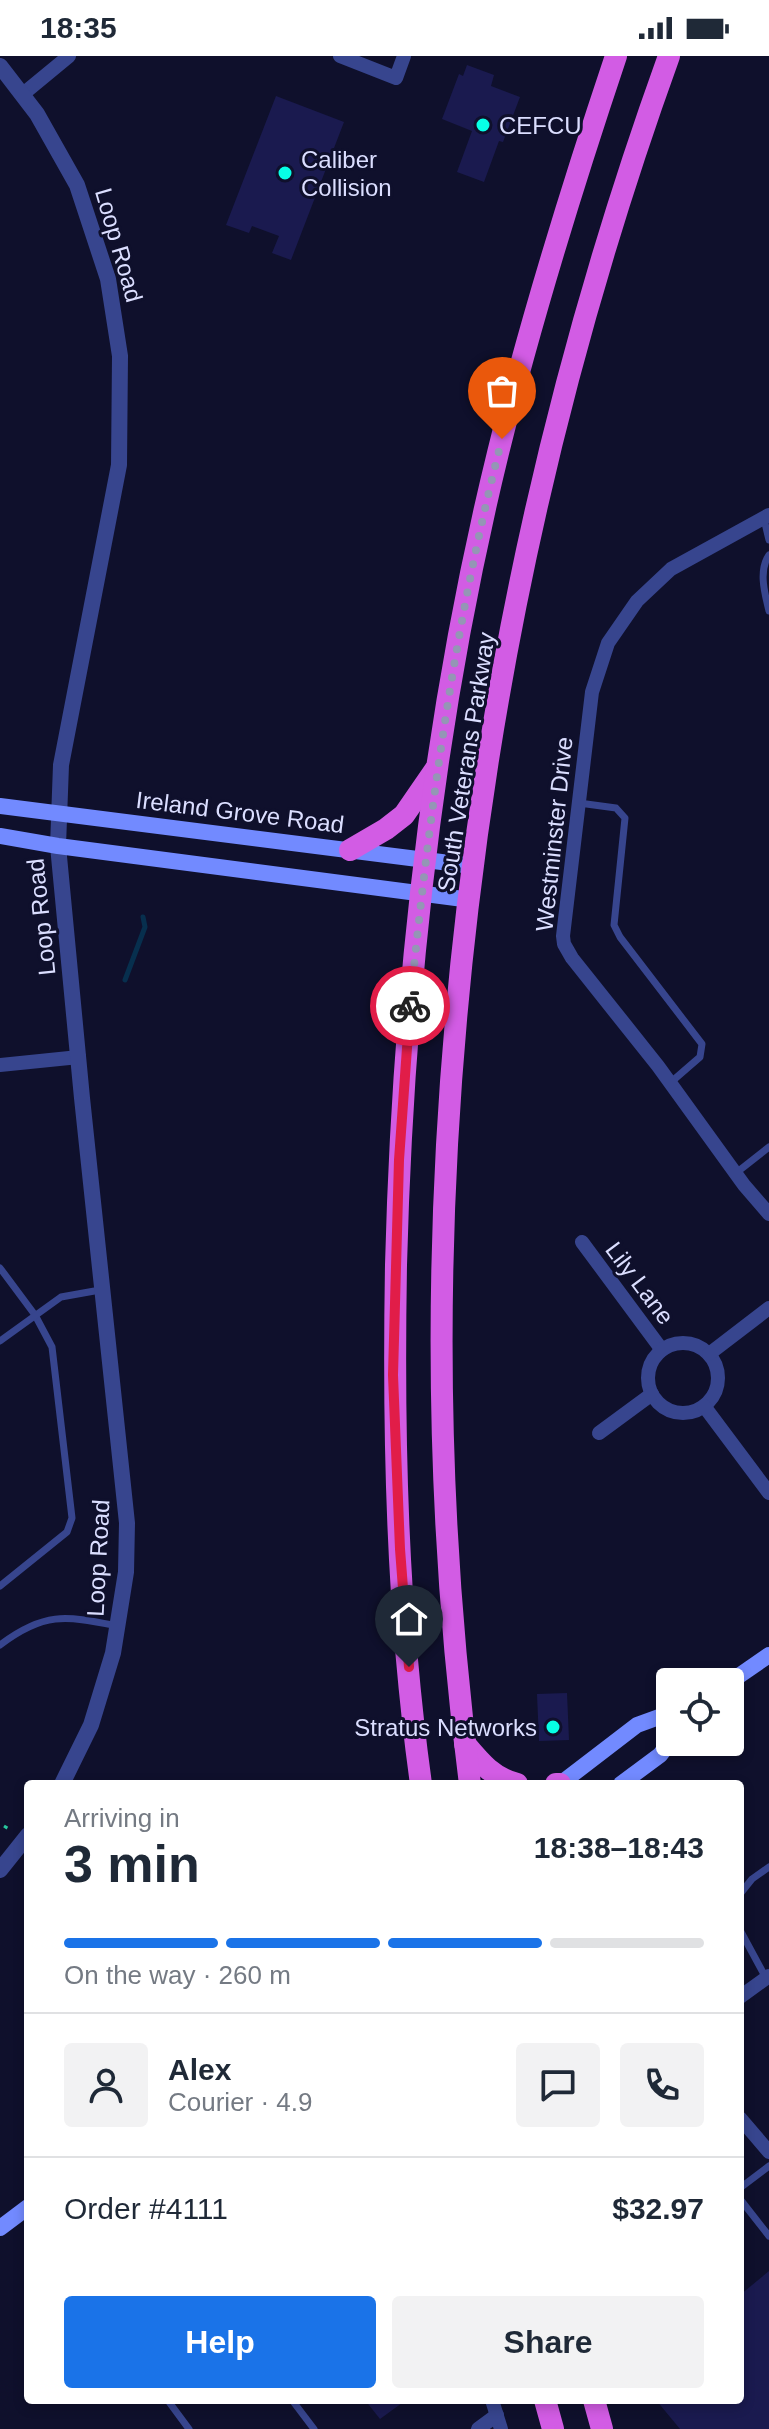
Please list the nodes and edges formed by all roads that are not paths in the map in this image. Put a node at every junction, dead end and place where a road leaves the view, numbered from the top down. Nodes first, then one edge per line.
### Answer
1 (69, 56) edge
2 (404, 56) edge
3 (616, 56) edge
4 (669, 56) edge
5 (347, 57) edge
6 (0, 66) edge
7 (23, 94) junction
8 (766, 516) edge
9 (769, 540) edge
10 (769, 555) edge
11 (769, 611) edge
12 (438, 766) junction
13 (579, 803) junction
14 (0, 806) edge
15 (58, 814) junction
16 (0, 836) edge
17 (58, 846) junction
18 (350, 850) junction
19 (425, 861) junction
20 (473, 866) junction
21 (421, 893) junction
22 (471, 900) junction
23 (79, 1057) junction
24 (0, 1065) edge
25 (670, 1083) junction
26 (769, 1147) edge
27 (735, 1174) junction
28 (767, 1209) edge
29 (582, 1242) dead end
30 (2, 1274) edge
31 (103, 1290) junction
32 (769, 1308) edge
33 (35, 1315) junction
34 (0, 1341) edge
35 (662, 1350) junction
36 (709, 1354) junction
37 (652, 1394) junction
38 (704, 1406) junction
39 (599, 1433) dead end
40 (769, 1493) edge
41 (0, 1586) edge
42 (119, 1626) junction
43 (0, 1645) edge
44 (769, 1655) edge
45 (744, 1672) edge
46 (656, 1718) edge
47 (465, 1744) junction
48 (659, 1756) edge
49 (64, 1780) edge
50 (420, 1780) edge
51 (470, 1780) edge
52 (504, 1780) edge
53 (564, 1780) edge
54 (626, 1780) edge
55 (20, 1833) edge
56 (769, 1867) edge
57 (0, 1870) edge
58 (744, 1889) edge
59 (744, 1937) edge
60 (767, 1977) edge
61 (744, 1994) edge
62 (744, 2123) edge
63 (769, 2152) edge
64 (769, 2166) edge
65 (744, 2185) edge
66 (744, 2204) edge
67 (24, 2210) edge
68 (0, 2228) edge
69 (769, 2236) edge
70 (170, 2404) edge
71 (295, 2404) edge
72 (546, 2404) edge
73 (595, 2404) edge
74 (499, 2422) edge
75 (189, 2429) edge
76 (314, 2429) edge
77 (478, 2429) edge
78 (553, 2429) edge
79 (602, 2429) edge

1 - 7 street
2 - 5 street
3 - 12 highway, South Veterans Parkway
4 - 20 highway, South Veterans Parkway
6 - 7 street, Loop Road
7 - 15 street, Loop Road
8 - 9 lane, Westminster Drive
8 - 13 street, Westminster Drive
10 - 11 lane
12 - 18 highway
12 - 19 highway, South Veterans Parkway
13 - 25 street, Westminster Drive
13 - 25 lane
14 - 15 main road, Ireland Grove Road
15 - 17 street, Loop Road
15 - 18 main road, Ireland Grove Road
16 - 17 main road
17 - 21 main road
17 - 23 street, Loop Road
18 - 19 main road, Ireland Grove Road
19 - 20 main road, Ireland Grove Road
19 - 21 highway, South Veterans Parkway
20 - 22 highway, South Veterans Parkway
21 - 22 main road
21 - 50 highway, South Veterans Parkway
22 - 47 highway, South Veterans Parkway
23 - 24 street
23 - 31 street, Loop Road
25 - 27 street, Westminster Drive
26 - 27 lane
27 - 28 street, Westminster Drive
29 - 35 street, Lily Lane
30 - 33 lane
31 - 33 lane
31 - 42 street, Loop Road
32 - 36 street
33 - 34 lane
33 - 41 lane
35 - 36 street
35 - 37 street
36 - 38 street
37 - 38 street
37 - 39 street
38 - 40 street
42 - 43 lane
42 - 49 street, Loop Road
44 - 45 main road
46 - 53 main road
47 - 51 highway, South Veterans Parkway
47 - 52 highway
48 - 54 main road
55 - 57 street
56 - 58 lane
59 - 60 lane
60 - 61 street
62 - 63 street
64 - 65 lane
66 - 69 lane
67 - 68 main road
70 - 75 lane
71 - 76 lane
72 - 78 highway
73 - 79 highway
74 - 77 street

